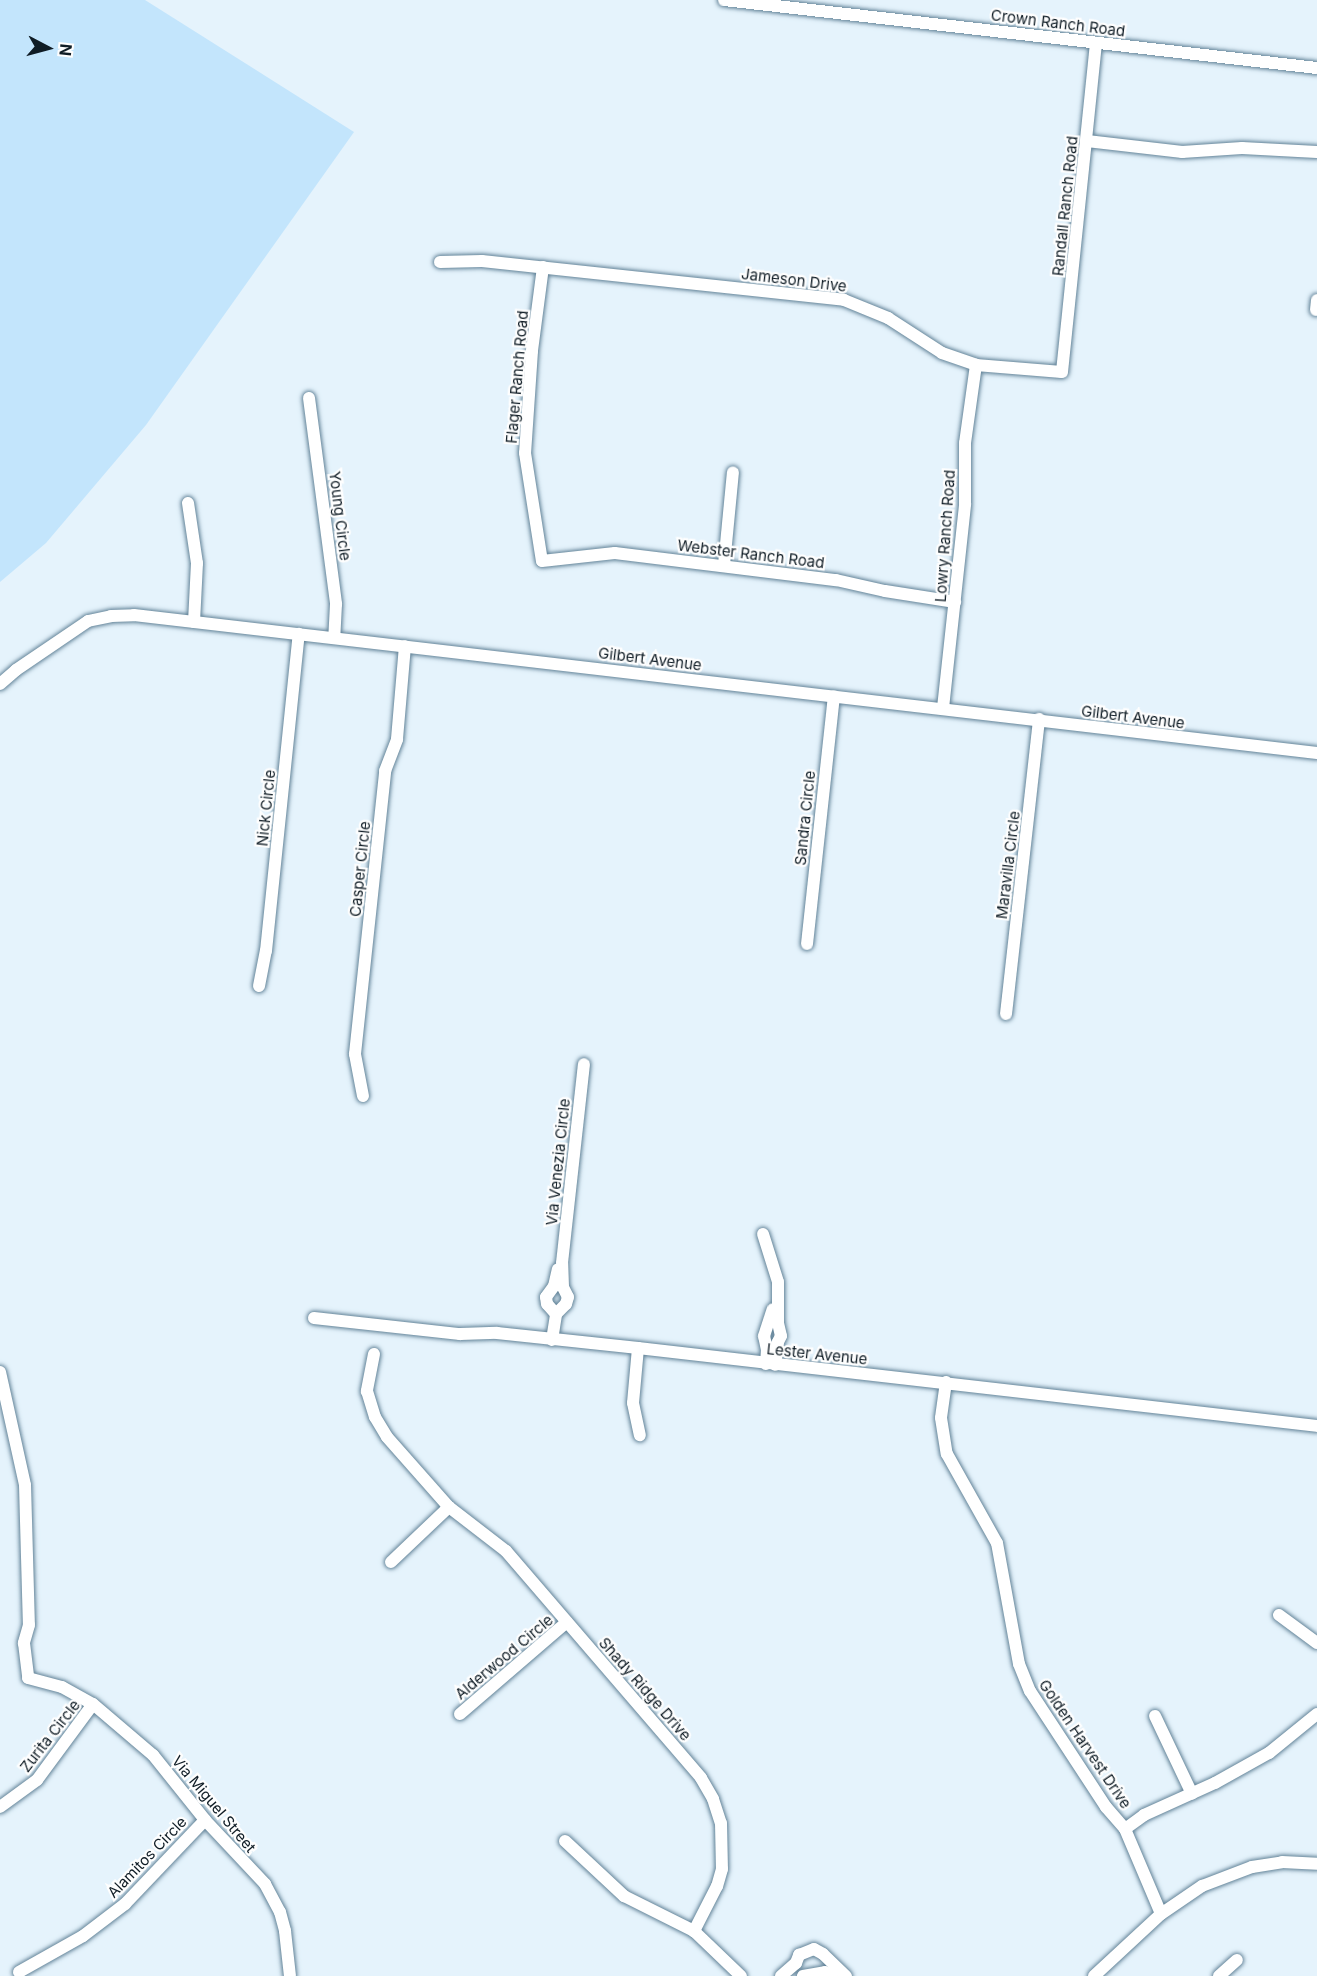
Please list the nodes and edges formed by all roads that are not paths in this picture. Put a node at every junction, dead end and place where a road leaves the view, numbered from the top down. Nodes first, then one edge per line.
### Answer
1 (724, 0) edge
2 (1096, 43) junction
3 (1317, 68) edge
4 (1087, 141) junction
5 (1317, 152) edge
6 (440, 262) dead end
7 (543, 267) junction
8 (976, 365) junction
9 (1062, 372) joint
10 (309, 398) dead end
11 (733, 472) dead end
12 (188, 503) dead end
13 (542, 561) joint
14 (724, 565) junction
15 (955, 602) junction
16 (194, 622) junction
17 (299, 634) junction
18 (334, 638) junction
19 (405, 646) junction
20 (0, 684) edge
21 (834, 696) junction
22 (943, 708) junction
23 (1039, 719) junction
24 (1317, 753) edge
25 (807, 944) dead end
26 (260, 986) dead end
27 (1006, 1014) dead end
28 (584, 1064) dead end
29 (363, 1096) dead end
30 (763, 1234) dead end
31 (562, 1263) junction
32 (556, 1314) junction
33 (314, 1318) dead end
34 (552, 1340) junction
35 (638, 1348) junction
36 (374, 1354) dead end
37 (771, 1364) junction
38 (0, 1372) edge
39 (946, 1382) junction
40 (1317, 1426) edge
41 (639, 1435) dead end
42 (449, 1507) junction
43 (391, 1562) dead end
44 (1279, 1615) dead end
45 (567, 1622) junction
46 (1317, 1643) edge
47 (93, 1704) junction
48 (460, 1714) dead end
49 (1317, 1714) edge
50 (1155, 1716) dead end
51 (1192, 1794) junction
52 (0, 1807) edge
53 (205, 1820) junction
54 (1125, 1829) junction
55 (565, 1841) dead end
56 (1317, 1864) edge
57 (1161, 1914) junction
58 (694, 1931) junction
59 (1236, 1960) dead end
60 (19, 1972) dead end
61 (290, 1976) edge
62 (741, 1976) edge
63 (781, 1976) edge
64 (803, 1976) edge
65 (832, 1976) edge
66 (846, 1976) edge
67 (1094, 1976) edge
68 (1219, 1976) edge

1 - 2 street, Crown Ranch Road
2 - 3 street, Crown Ranch Road
2 - 4 street, Randall Ranch Road
4 - 5 street
4 - 9 street, Randall Ranch Road
6 - 7 street, Jameson Drive
7 - 8 street, Jameson Drive
7 - 13 street, Flager Ranch Road
8 - 9 street, Jameson Drive
8 - 15 street, Lowry Ranch Road
10 - 18 street, Young Circle
11 - 14 street
12 - 16 street
13 - 14 street, Webster Ranch Road
14 - 15 street, Webster Ranch Road
15 - 22 street, Lowry Ranch Road
16 - 17 street, Gilbert Avenue
16 - 20 street, Gilbert Avenue
17 - 18 street, Gilbert Avenue
17 - 26 street, Nick Circle
18 - 19 street, Gilbert Avenue
19 - 21 street, Gilbert Avenue
19 - 29 street, Casper Circle
21 - 22 street, Gilbert Avenue
21 - 25 street, Sandra Circle
22 - 23 street, Gilbert Avenue
23 - 24 street, Gilbert Avenue
23 - 27 street, Maravilla Circle
28 - 31 street, Via Venezia Circle
30 - 37 street
31 - 32 street, Via Venezia Circle
31 - 32 street, Via Venezia Circle
32 - 34 street, Via Venezia Circle
33 - 34 street, Lester Avenue
34 - 35 street, Lester Avenue
35 - 37 street, Lester Avenue
35 - 41 street
36 - 42 street, Shady Ridge Drive
37 - 39 street, Lester Avenue
38 - 47 street, Via Miguel Street
39 - 40 street, Lester Avenue
39 - 54 street, Golden Harvest Drive
42 - 43 street
42 - 45 street, Shady Ridge Drive
44 - 46 street
45 - 48 street, Alderwood Circle
45 - 58 street, Shady Ridge Drive
47 - 52 street, Zurita Circle
47 - 53 street, Via Miguel Street
49 - 51 street
50 - 51 street
51 - 54 street
53 - 60 street, Alamitos Circle
53 - 61 street, Via Miguel Street
54 - 57 street, Golden Harvest Drive
55 - 58 street
56 - 57 street
57 - 67 street
58 - 62 street
59 - 68 street
63 - 66 street
64 - 65 street

